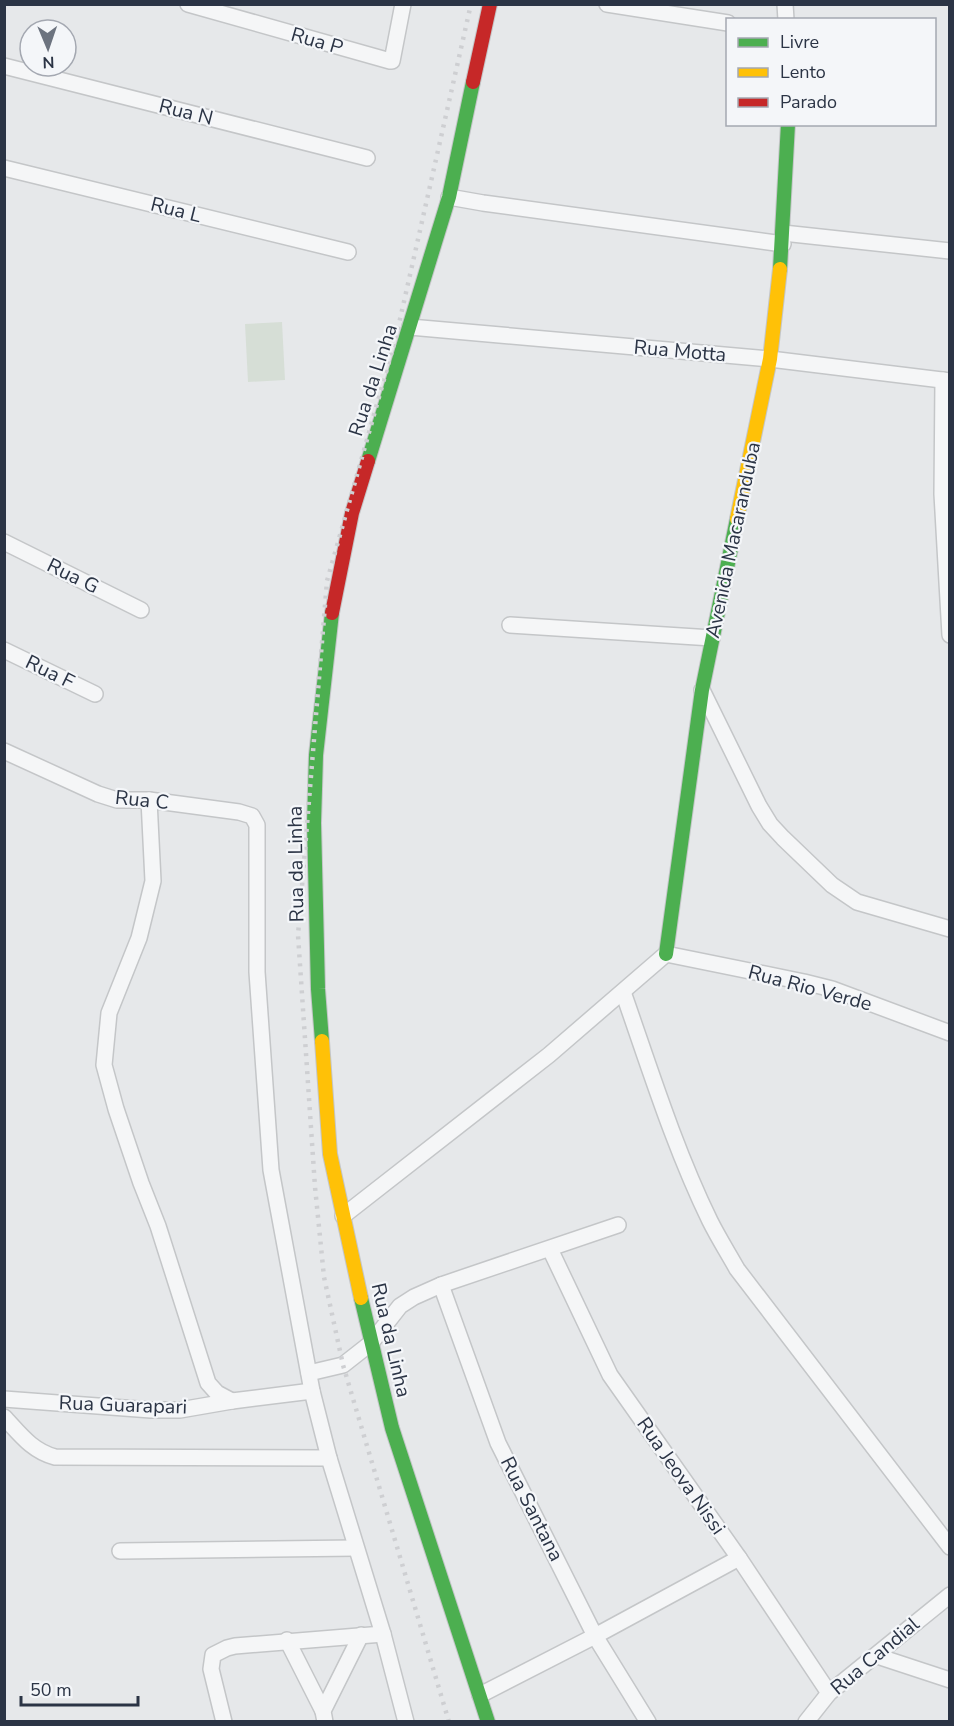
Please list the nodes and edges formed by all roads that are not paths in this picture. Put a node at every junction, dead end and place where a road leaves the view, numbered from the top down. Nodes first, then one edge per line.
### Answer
1 (188, 4) edge
2 (403, 4) edge
3 (490, 4) edge
4 (608, 4) edge
5 (726, 23) edge
6 (4, 66) edge
7 (788, 126) edge
8 (367, 158) dead end
9 (4, 168) edge
10 (449, 197) junction
11 (783, 238) junction
12 (950, 251) edge
13 (348, 252) dead end
14 (410, 327) junction
15 (770, 359) junction
16 (946, 381) edge
17 (946, 494) edge
18 (4, 542) edge
19 (947, 560) edge
20 (141, 610) dead end
21 (510, 625) dead end
22 (950, 635) edge
23 (712, 638) junction
24 (4, 650) edge
25 (702, 690) junction
26 (95, 694) dead end
27 (4, 752) edge
28 (149, 800) junction
29 (950, 929) edge
30 (666, 954) junction
31 (623, 992) junction
32 (950, 1033) edge
33 (343, 1216) junction
34 (618, 1225) dead end
35 (550, 1249) junction
36 (441, 1285) junction
37 (371, 1343) junction
38 (309, 1373) junction
39 (312, 1391) junction
40 (4, 1399) edge
41 (232, 1401) junction
42 (4, 1417) edge
43 (329, 1458) junction
44 (950, 1547) edge
45 (356, 1548) junction
46 (120, 1551) dead end
47 (739, 1558) junction
48 (950, 1595) edge
49 (383, 1634) junction
50 (361, 1635) junction
51 (595, 1636) junction
52 (287, 1640) junction
53 (877, 1656) junction
54 (950, 1680) edge
55 (830, 1694) junction
56 (480, 1695) junction
57 (324, 1716) edge
58 (224, 1722) edge
59 (406, 1722) edge
60 (488, 1722) edge
61 (648, 1722) edge
62 (806, 1722) edge

1 - 2 street, Rua P
3 - 10 street, Rua da Linha
4 - 5 street
6 - 8 street, Rua N
7 - 11 street, Avenida Macaranduba
9 - 13 street, Rua L
10 - 11 street
10 - 14 street, Rua da Linha
11 - 12 street
11 - 15 street, Avenida Macaranduba
14 - 15 street, Rua Motta
14 - 33 street, Rua da Linha
15 - 16 street, Rua Motta
15 - 23 street, Avenida Macaranduba
16 - 17 street
17 - 19 street
18 - 20 street, Rua G
19 - 22 street
21 - 23 street
23 - 25 street, Avenida Macaranduba
24 - 26 street, Rua F
25 - 29 street
25 - 30 street, Avenida Macaranduba
27 - 28 street, Rua C
28 - 38 street, Rua C
28 - 41 street
30 - 31 street
30 - 32 street, Rua Rio Verde
31 - 33 street
31 - 44 street
33 - 37 street, Rua da Linha
34 - 35 street
35 - 36 street
35 - 47 street, Rua Jeova Nissi
36 - 37 street
36 - 51 street, Rua Santana
37 - 38 street
37 - 56 street, Rua da Linha
38 - 39 street
39 - 41 street, Rua Guarapari
39 - 43 street
40 - 41 street, Rua Guarapari
42 - 43 street
43 - 45 street
45 - 46 street
45 - 49 street
47 - 51 street
47 - 55 street, Rua Jeova Nissi
48 - 53 street, Rua Candial
49 - 50 street
49 - 59 street
50 - 52 street
50 - 57 street
51 - 56 street
51 - 61 street, Rua Santana
52 - 57 street
52 - 58 street
53 - 54 street
53 - 55 street, Rua Candial
55 - 62 street, Rua Candial
56 - 60 street, Rua da Linha

